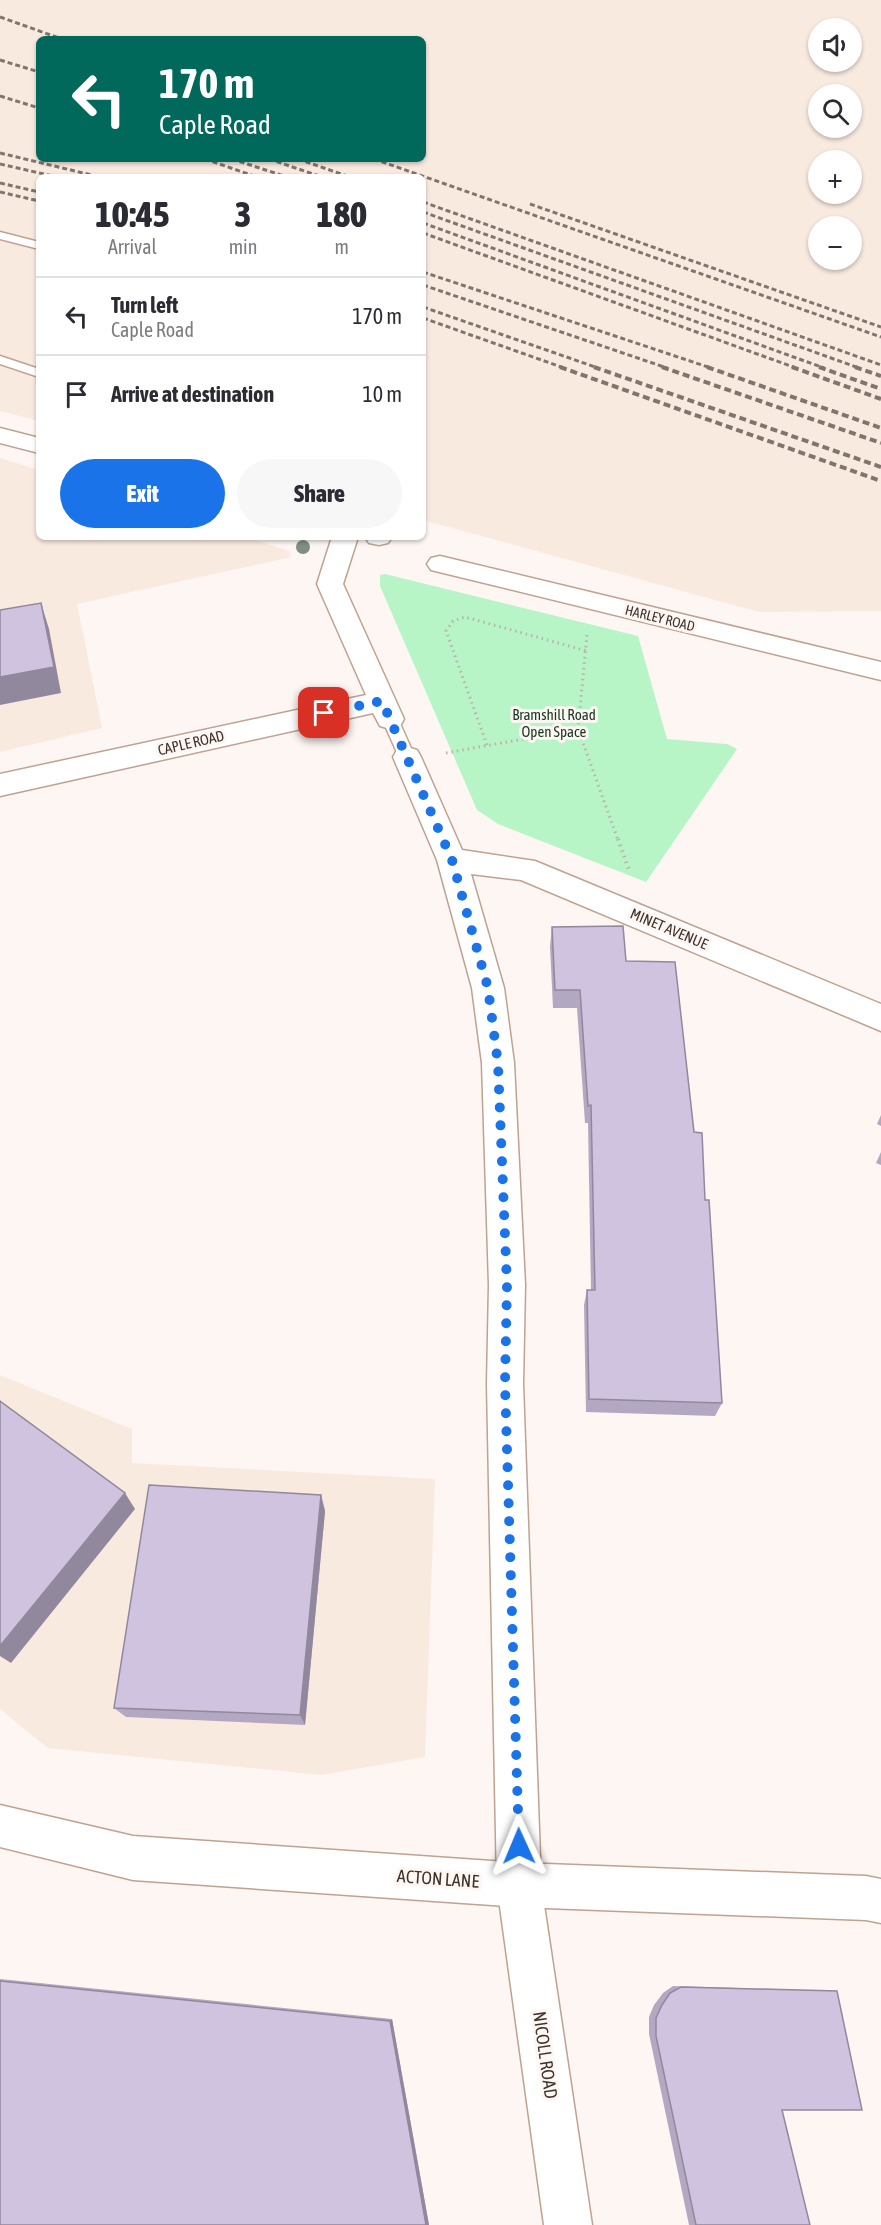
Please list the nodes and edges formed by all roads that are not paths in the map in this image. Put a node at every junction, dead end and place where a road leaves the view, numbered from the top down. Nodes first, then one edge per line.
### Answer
1 (0, 235) edge
2 (36, 245) edge
3 (0, 360) edge
4 (36, 372) edge
5 (0, 435) edge
6 (36, 445) edge
7 (344, 540) edge
8 (440, 564) dead end
9 (881, 671) edge
10 (386, 710) junction
11 (407, 757) joint
12 (0, 785) edge
13 (452, 860) junction
14 (881, 1018) edge
15 (0, 1826) edge
16 (519, 1885) junction
17 (881, 1901) edge
18 (568, 2225) edge

1 - 2 lane
3 - 4 lane
5 - 6 street
7 - 10 street
8 - 9 street, HARLEY ROAD
10 - 11 lane
10 - 12 street, CAPLE ROAD
11 - 13 street, NICOLL ROAD
13 - 14 street, MINET AVENUE
13 - 16 street, NICOLL ROAD
15 - 16 street, ACTON LANE
16 - 17 street, ACTON LANE
16 - 18 street, NICOLL ROAD

